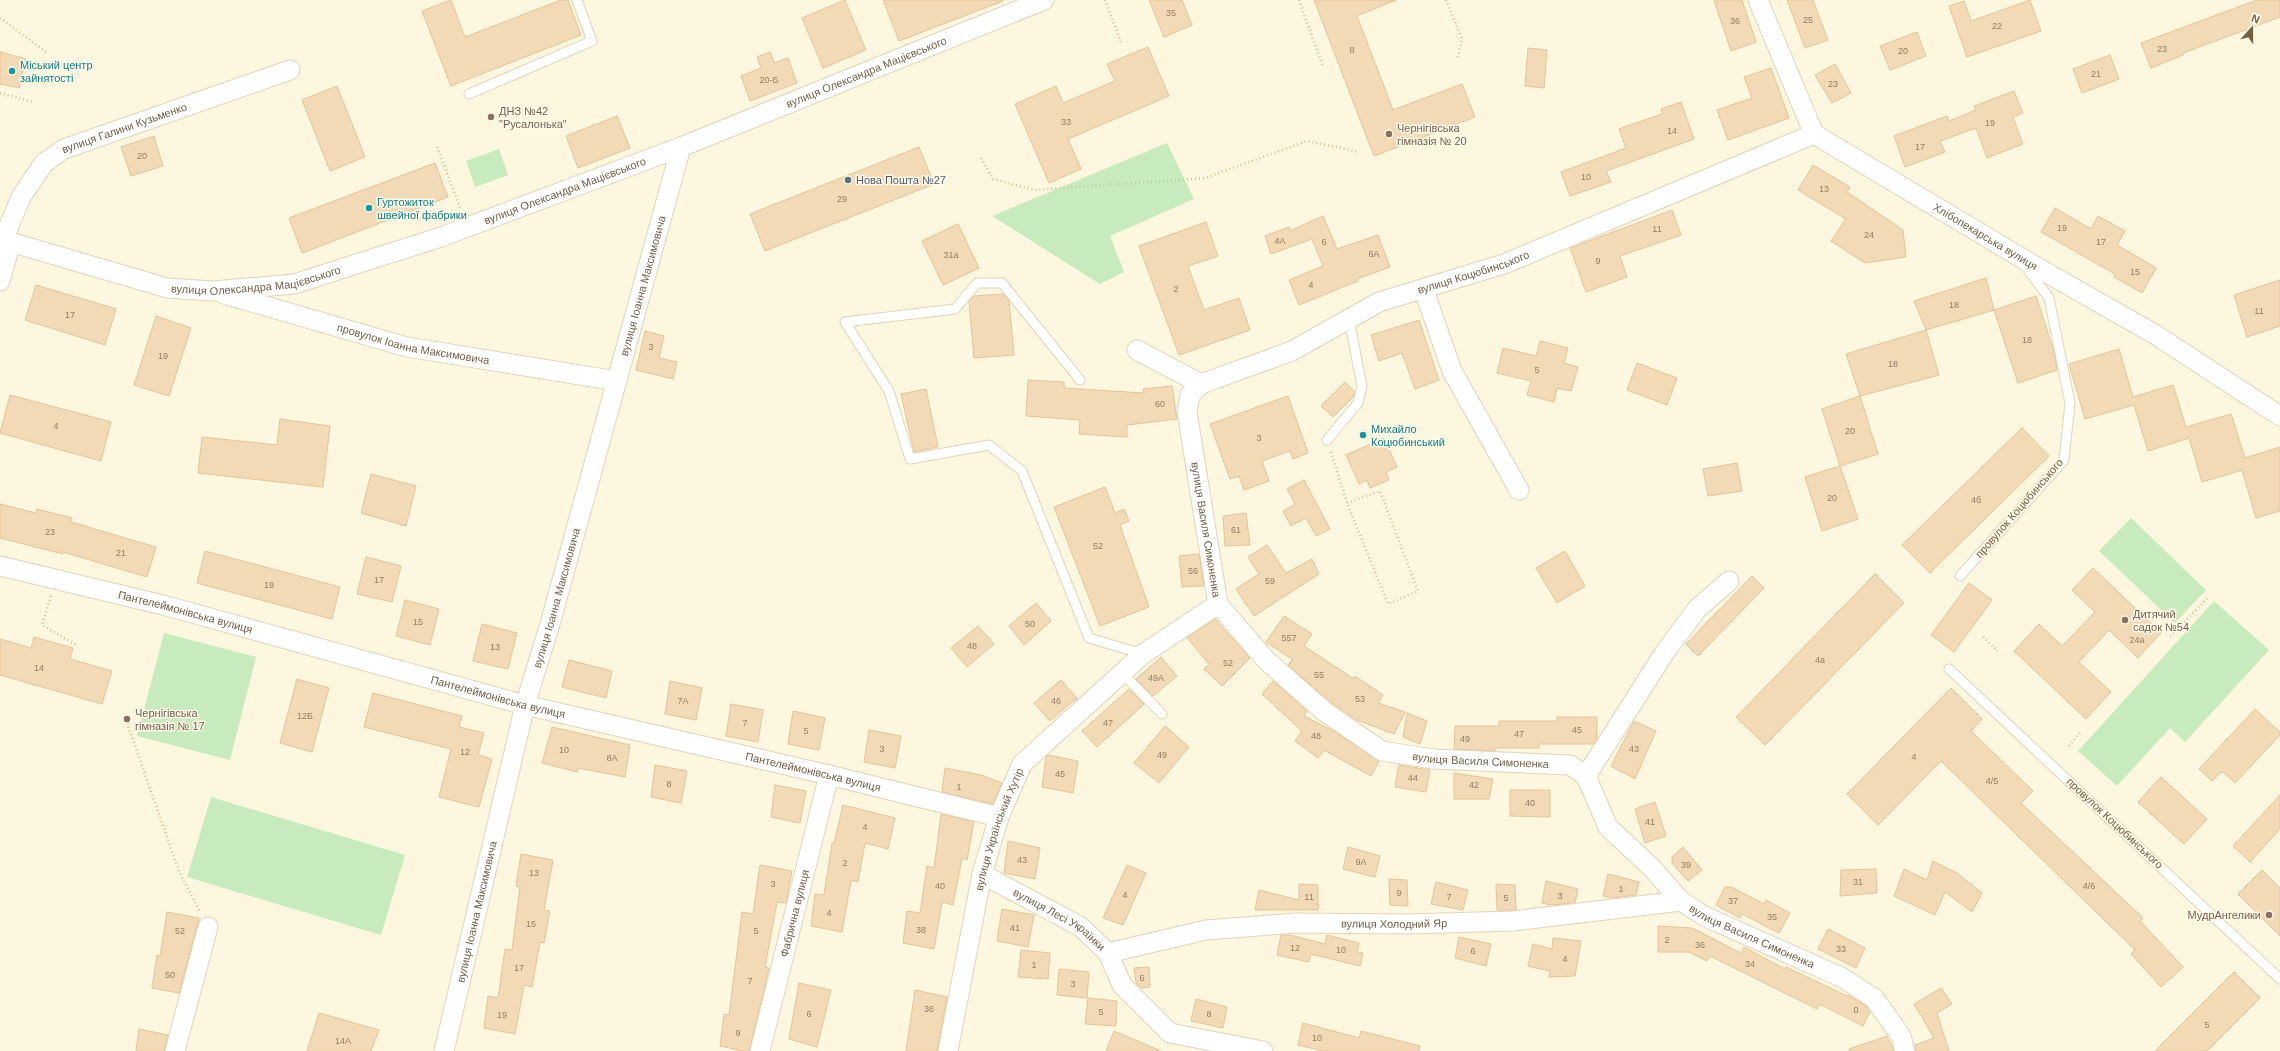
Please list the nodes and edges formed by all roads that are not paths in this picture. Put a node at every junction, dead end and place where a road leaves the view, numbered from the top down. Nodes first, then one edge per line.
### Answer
1 (577, 0) edge
2 (1044, 0) edge
3 (1758, 0) edge
4 (290, 70) dead end
5 (469, 94) dead end
6 (1814, 134) junction
7 (681, 147) junction
8 (5, 240) edge
9 (2018, 255) junction
10 (0, 281) edge
11 (1424, 290) junction
12 (213, 291) junction
13 (1349, 319) junction
14 (1137, 350) dead end
15 (1080, 380) dead end
16 (617, 381) junction
17 (1201, 384) junction
18 (2280, 416) edge
19 (1327, 440) road end
20 (1519, 490) dead end
21 (0, 566) edge
22 (1960, 576) dead end
23 (1729, 581) dead end
24 (1218, 604) junction
25 (1143, 654) junction
26 (1949, 669) dead end
27 (1122, 673) junction
28 (525, 706) junction
29 (1162, 714) dead end
30 (830, 775) junction
31 (1586, 776) junction
32 (999, 816) junction
33 (982, 874) junction
34 (1681, 901) junction
35 (208, 927) road end
36 (1108, 953) junction
37 (2280, 979) edge
38 (176, 1051) edge
39 (444, 1051) edge
40 (760, 1051) edge
41 (948, 1051) edge
42 (1263, 1051) edge
43 (1906, 1051) edge

1 - 5 lane
2 - 7 street, вулиця Олександра Мацієвського
3 - 6 street
4 - 8 street, вулиця Галини Кузьменко
6 - 9 street, Хлібопекарська вулиця
6 - 11 street, вулиця Коцюбинського
7 - 12 street, вулиця Олександра Мацієвського
7 - 16 street, вулиця Іоанна Максимовича
8 - 10 street, вулиця Галини Кузьменко
8 - 12 street, вулиця Олександра Мацієвського
9 - 18 street, Хлібопекарська вулиця
9 - 22 lane, провулок Коцюбинського
11 - 13 street, вулиця Коцюбинського
11 - 20 street
12 - 16 street, провулок Іоанна Максимовича
13 - 17 street, вулиця Коцюбинського
13 - 19 lane
14 - 17 street
15 - 25 lane
16 - 28 street, вулиця Іоанна Максимовича
17 - 24 street, вулиця Василя Симоненка
21 - 28 street, Пантелеймонівська вулиця
23 - 31 street
24 - 25 street, вулиця Український Хутір
24 - 31 street, вулиця Василя Симоненка
25 - 27 street, вулиця Український Хутір
26 - 37 lane, провулок Коцюбинського
27 - 29 lane
27 - 32 street, вулиця Український Хутір
28 - 30 street, Пантелеймонівська вулиця
28 - 39 street, вулиця Іоанна Максимовича
30 - 32 street, Пантелеймонівська вулиця
30 - 40 street, Фабрична вулиця
31 - 34 street, вулиця Василя Симоненка
32 - 33 street, вулиця Український Хутір
33 - 36 street, вулиця Лесі Українки
33 - 41 street, вулиця Український Хутір
34 - 36 street, вулиця Холодний Яр
34 - 43 street, вулиця Василя Симоненка
35 - 38 street
36 - 42 street, вулиця Лесі Українки

